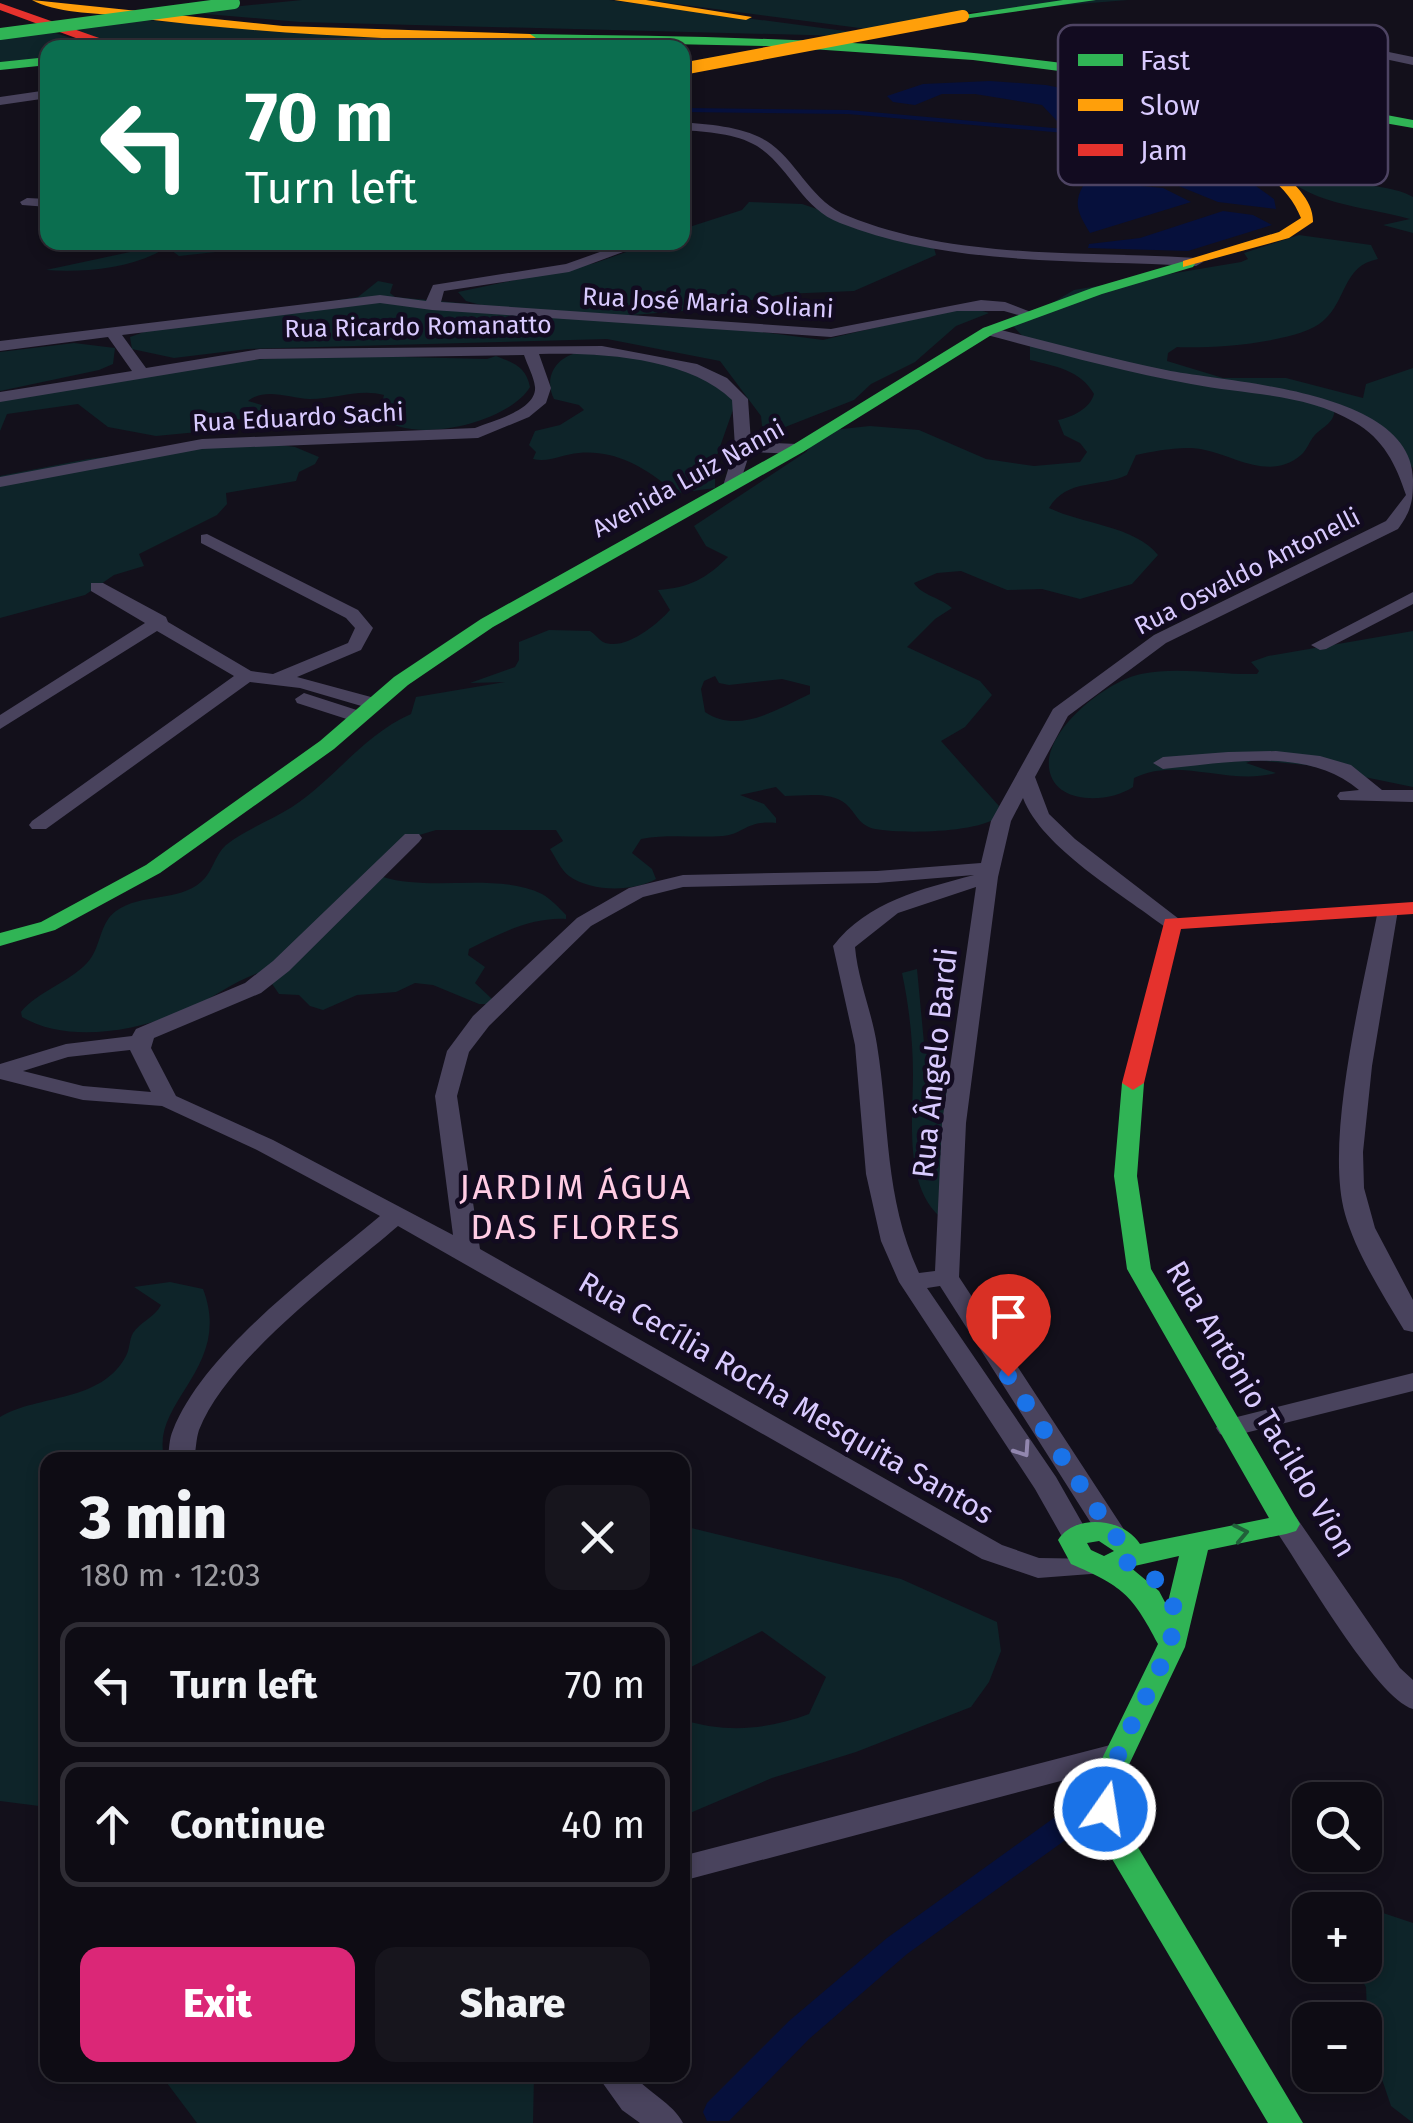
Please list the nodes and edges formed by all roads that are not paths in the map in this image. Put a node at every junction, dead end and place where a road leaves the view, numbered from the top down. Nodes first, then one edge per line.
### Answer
1 (38, 0) edge
2 (65, 0) edge
3 (96, 0) edge
4 (620, 0) edge
5 (1090, 0) edge
6 (243, 2) edge
7 (0, 10) edge
8 (0, 34) edge
9 (94, 40) edge
10 (634, 40) edge
11 (690, 41) edge
12 (690, 44) edge
13 (838, 45) junction
14 (690, 55) edge
15 (1058, 55) edge
16 (1388, 56) edge
17 (1058, 61) edge
18 (1413, 61) edge
19 (40, 62) edge
20 (1058, 64) edge
21 (0, 66) edge
22 (690, 67) edge
23 (1058, 73) edge
24 (40, 95) edge
25 (0, 101) edge
26 (1388, 115) edge
27 (1388, 116) edge
28 (1413, 120) edge
29 (690, 127) edge
30 (1388, 130) edge
31 (1413, 135) edge
32 (1283, 185) edge
33 (27, 202) dead end
34 (40, 203) edge
35 (620, 250) edge
36 (1196, 262) junction
37 (438, 288) junction
38 (380, 299) junction
39 (432, 306) junction
40 (1029, 314) junction
41 (111, 331) junction
42 (988, 331) junction
43 (0, 346) edge
44 (530, 351) junction
45 (141, 372) junction
46 (0, 397) edge
47 (796, 449) junction
48 (741, 454) junction
49 (767, 466) junction
50 (0, 482) edge
51 (731, 486) junction
52 (1413, 495) edge
53 (1392, 525) junction
54 (1413, 526) edge
55 (207, 539) dead end
56 (97, 586) dead end
57 (1413, 597) edge
58 (160, 621) junction
59 (1320, 645) dead end
60 (246, 676) junction
61 (270, 681) junction
62 (367, 711) junction
63 (0, 723) edge
64 (1163, 763) dead end
65 (1025, 776) junction
66 (1347, 796) dead end
67 (1377, 796) junction
68 (1413, 796) edge
69 (1040, 816) junction
70 (1001, 821) junction
71 (39, 824) dead end
72 (412, 838) dead end
73 (990, 872) junction
74 (1413, 908) edge
75 (1388, 910) junction
76 (1172, 923) junction
77 (0, 940) edge
78 (139, 1042) junction
79 (0, 1072) edge
80 (166, 1100) junction
81 (394, 1217) junction
82 (468, 1253) junction
83 (947, 1277) junction
84 (911, 1282) junction
85 (1413, 1324) edge
86 (1413, 1382) edge
87 (1229, 1428) junction
88 (180, 1452) edge
89 (1279, 1512) junction
90 (1073, 1538) junction
91 (1196, 1543) junction
92 (992, 1552) junction
93 (1116, 1555) junction
94 (1177, 1612) junction
95 (1172, 1645) junction
96 (1402, 1673) edge
97 (1413, 1698) edge
98 (1118, 1755) junction
99 (690, 1867) edge
100 (620, 2082) edge
101 (666, 2123) edge
102 (1286, 2123) edge

1 - 10 main road
2 - 17 main road
3 - 7 main road
4 - 15 main road
5 - 22 main road, bridge
6 - 8 main road, bridge
7 - 9 main road
11 - 13 main road
12 - 13 main road
13 - 20 main road
14 - 23 main road
16 - 18 street
19 - 21 main road
24 - 25 street
26 - 28 main road
27 - 28 main road
29 - 36 street
30 - 31 main road
32 - 36 main road, Avenida Luiz Nanni
33 - 34 street
35 - 37 street, Rua José Maria Soliani
36 - 40 main road, Avenida Luiz Nanni
37 - 38 street, Rua José Maria Soliani
37 - 39 street
38 - 39 street, Rua José Maria Soliani
38 - 41 street, Rua José Maria Soliani
39 - 40 street, Rua José Maria Soliani
40 - 42 main road, Avenida Luiz Nanni
41 - 43 street, Rua José Maria Soliani
41 - 45 street
42 - 47 main road, Avenida Luiz Nanni
42 - 52 street, Rua Osvaldo Antonelli
44 - 45 street, Rua Ricardo Romanatto
44 - 48 street, Rua Ricardo Romanatto
44 - 50 street, Rua Eduardo Sachi
45 - 46 street, Rua Ricardo Romanatto
47 - 48 street
47 - 49 main road, Avenida Luiz Nanni
48 - 49 street
48 - 51 street, Rua Ricardo Romanatto
49 - 51 main road, Avenida Luiz Nanni
51 - 62 main road, Avenida Luiz Nanni
52 - 53 street, Rua Osvaldo Antonelli
53 - 54 street
53 - 65 street, Rua Osvaldo Antonelli
55 - 61 street
56 - 58 street
57 - 59 street
58 - 60 street
58 - 63 street
60 - 61 street
60 - 71 street
61 - 62 street
62 - 77 main road, Avenida Luiz Nanni
64 - 67 street
65 - 69 street
65 - 70 street, Rua Ângelo Bardi
66 - 67 street
67 - 68 street
69 - 70 street
69 - 76 street
70 - 73 street, Rua Ângelo Bardi
72 - 78 street
73 - 82 street
73 - 83 street, Rua Ângelo Bardi
73 - 84 street
74 - 75 main road
75 - 76 main road
75 - 85 street
76 - 87 main road, Rua Antônio Tacildo Vion
78 - 79 street
78 - 80 street
79 - 80 street, Rua Cecília Rocha Mesquita Santos
80 - 81 street, Rua Cecília Rocha Mesquita Santos
81 - 82 street, Rua Cecília Rocha Mesquita Santos
81 - 88 street
82 - 92 street, Rua Cecília Rocha Mesquita Santos
83 - 84 street
83 - 93 street
84 -> 90 street
86 - 87 street
87 - 89 main road, Rua Antônio Tacildo Vion
91 -> 89 main road
89 - 93 main road
89 - 96 street, Rua Antônio Tacildo Vion
90 - 92 street, Rua Cecília Rocha Mesquita Santos
90 - 93 main road
90 - 93 main road
91 - 93 main road
91 - 94 main road
92 - 93 street, Rua Cecília Rocha Mesquita Santos
93 - 94 main road
93 - 95 main road
94 - 95 main road
95 - 98 main road
96 - 97 street, Rua Antônio Tacildo Vion
98 - 99 street
98 - 102 main road
100 - 101 street

